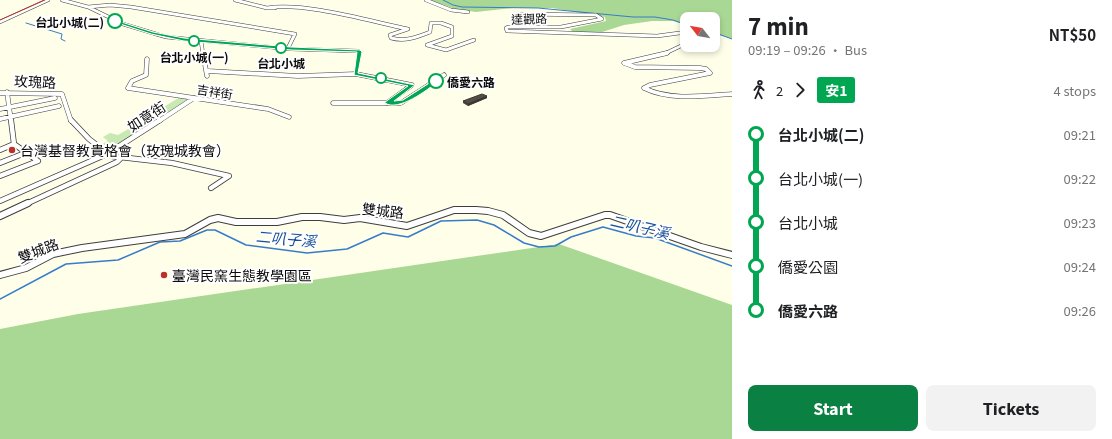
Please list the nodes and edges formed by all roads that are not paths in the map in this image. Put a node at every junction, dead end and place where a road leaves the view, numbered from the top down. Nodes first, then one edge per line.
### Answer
1 (40, 0) edge
2 (48, 0) edge
3 (62, 0) edge
4 (235, 0) edge
5 (426, 0) edge
6 (88, 7) junction
7 (468, 12) dead end
8 (518, 14) dead end
9 (0, 18) edge
10 (0, 22) edge
11 (680, 33) edge
12 (474, 40) dead end
13 (201, 41) junction
14 (680, 46) edge
15 (288, 48) junction
16 (358, 51) dead end
17 (147, 59) dead end
18 (375, 73) dead end
19 (363, 74) junction
20 (444, 75) dead end
21 (7, 92) junction
22 (0, 93) edge
23 (732, 94) edge
24 (55, 98) dead end
25 (194, 98) junction
26 (333, 103) dead end
27 (388, 103) junction
28 (58, 106) dead end
29 (9, 108) junction
30 (0, 109) edge
31 (11, 116) junction
32 (289, 117) dead end
33 (0, 119) edge
34 (14, 144) junction
35 (0, 150) edge
36 (24, 153) junction
37 (107, 154) junction
38 (122, 158) junction
39 (0, 163) edge
40 (0, 176) edge
41 (212, 188) dead end
42 (0, 201) edge
43 (0, 216) edge
44 (732, 254) edge
45 (0, 275) edge

1 - 9 street
2 - 10 street
3 - 6 street
4 - 12 street
5 - 7 street
6 - 13 street
6 - 15 street
8 - 11 street, 達觀路
13 - 15 street
13 - 19 street
14 - 23 street
15 - 16 street
17 - 25 street, 吉祥街
18 - 19 street
19 - 27 street
20 - 27 street
21 - 22 street, 玫瑰路
21 - 29 street
21 - 37 street, 玫瑰路
24 - 29 street
25 - 32 street, 吉祥街
25 - 37 street, 如意街
26 - 27 street
28 - 31 street
29 - 30 street
29 - 31 street
31 - 33 street
31 - 34 street
34 - 35 street
34 - 36 street
36 - 39 street
36 - 40 street
37 - 38 street, 玫瑰路
37 - 42 street, 如意街
38 - 41 street, 玫瑰路
38 - 43 street
44 - 45 street, 雙城路

